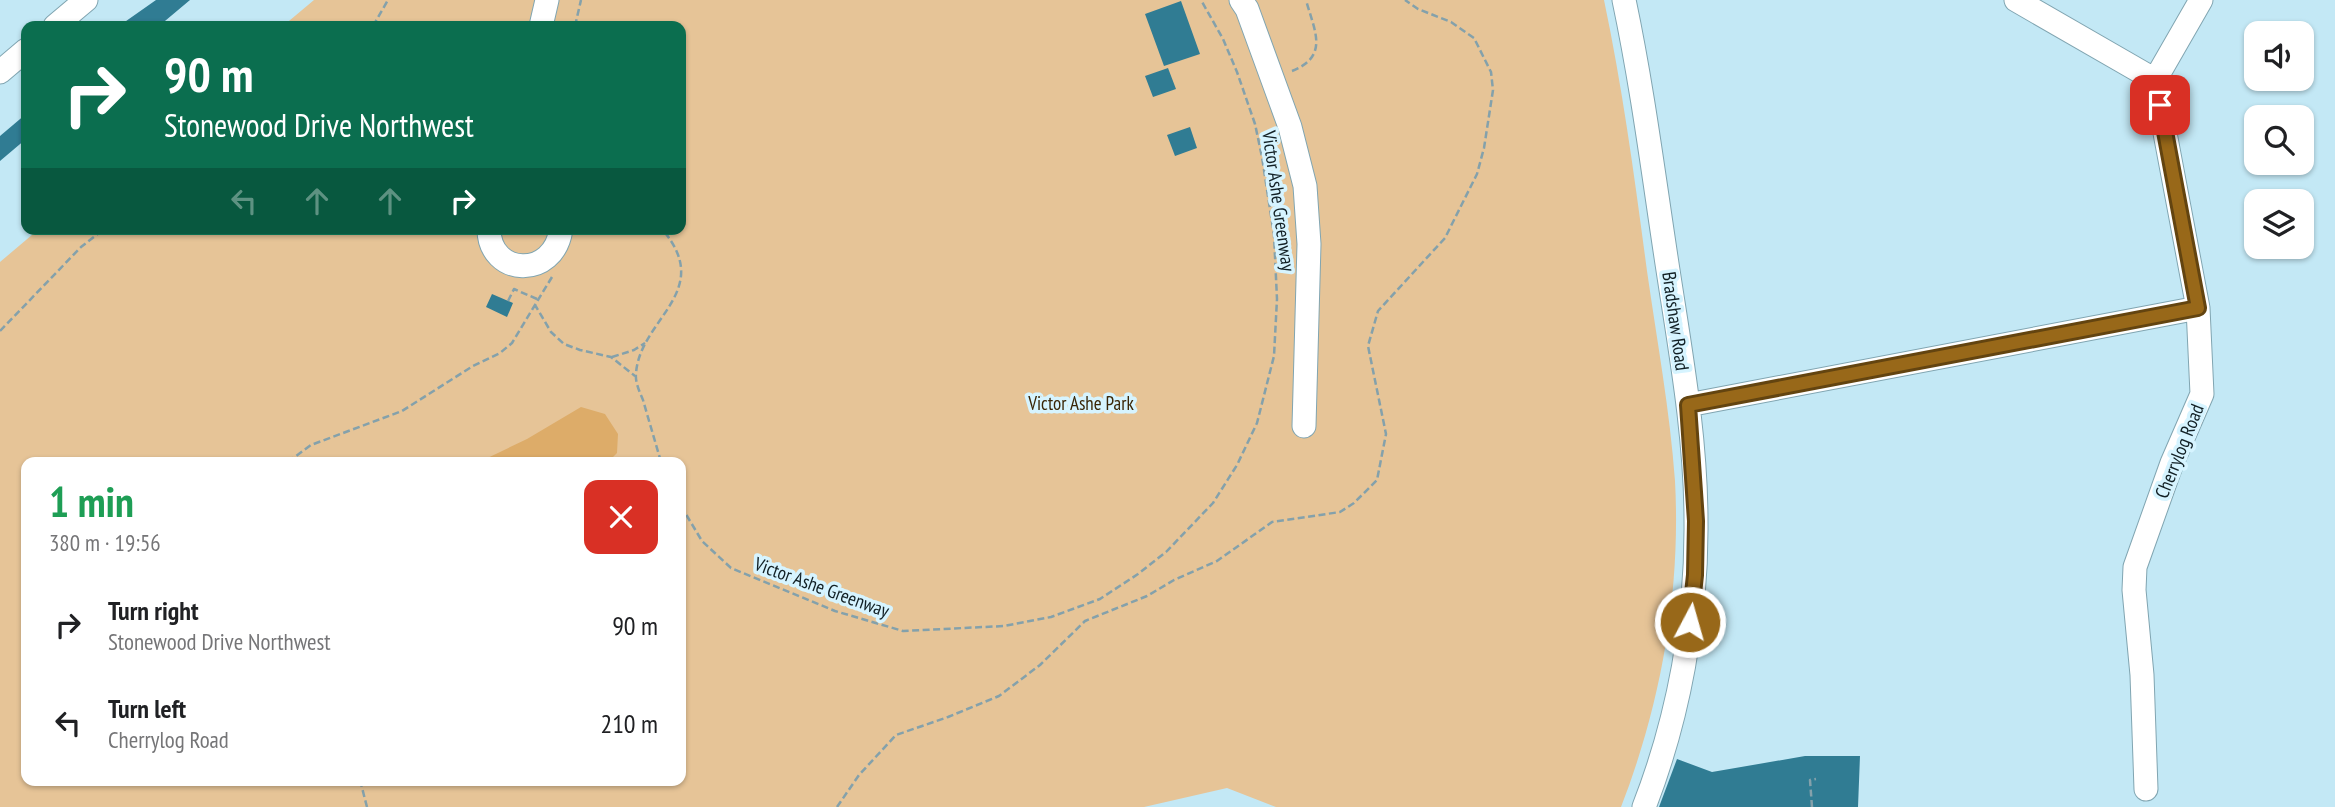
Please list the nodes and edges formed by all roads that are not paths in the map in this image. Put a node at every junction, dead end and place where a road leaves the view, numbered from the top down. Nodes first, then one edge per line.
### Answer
1 (547, 0) edge
2 (1241, 0) edge
3 (1624, 0) edge
4 (2016, 0) edge
5 (2200, 0) edge
6 (81, 2) edge
7 (60, 21) edge
8 (542, 21) edge
9 (21, 54) edge
10 (0, 72) edge
11 (2155, 80) junction
12 (490, 235) edge
13 (560, 235) edge
14 (2198, 308) junction
15 (1688, 405) junction
16 (1304, 426) dead end
17 (2146, 789) dead end
18 (1644, 807) edge

1 - 8 street
2 - 16 street
3 - 15 street, Bradshaw Road
4 - 11 street
5 - 11 street
6 - 7 street
9 - 10 street
11 - 14 street, Cherrylog Road
12 - 13 street
14 - 15 street
14 - 17 street, Cherrylog Road
15 - 18 street, Bradshaw Road

